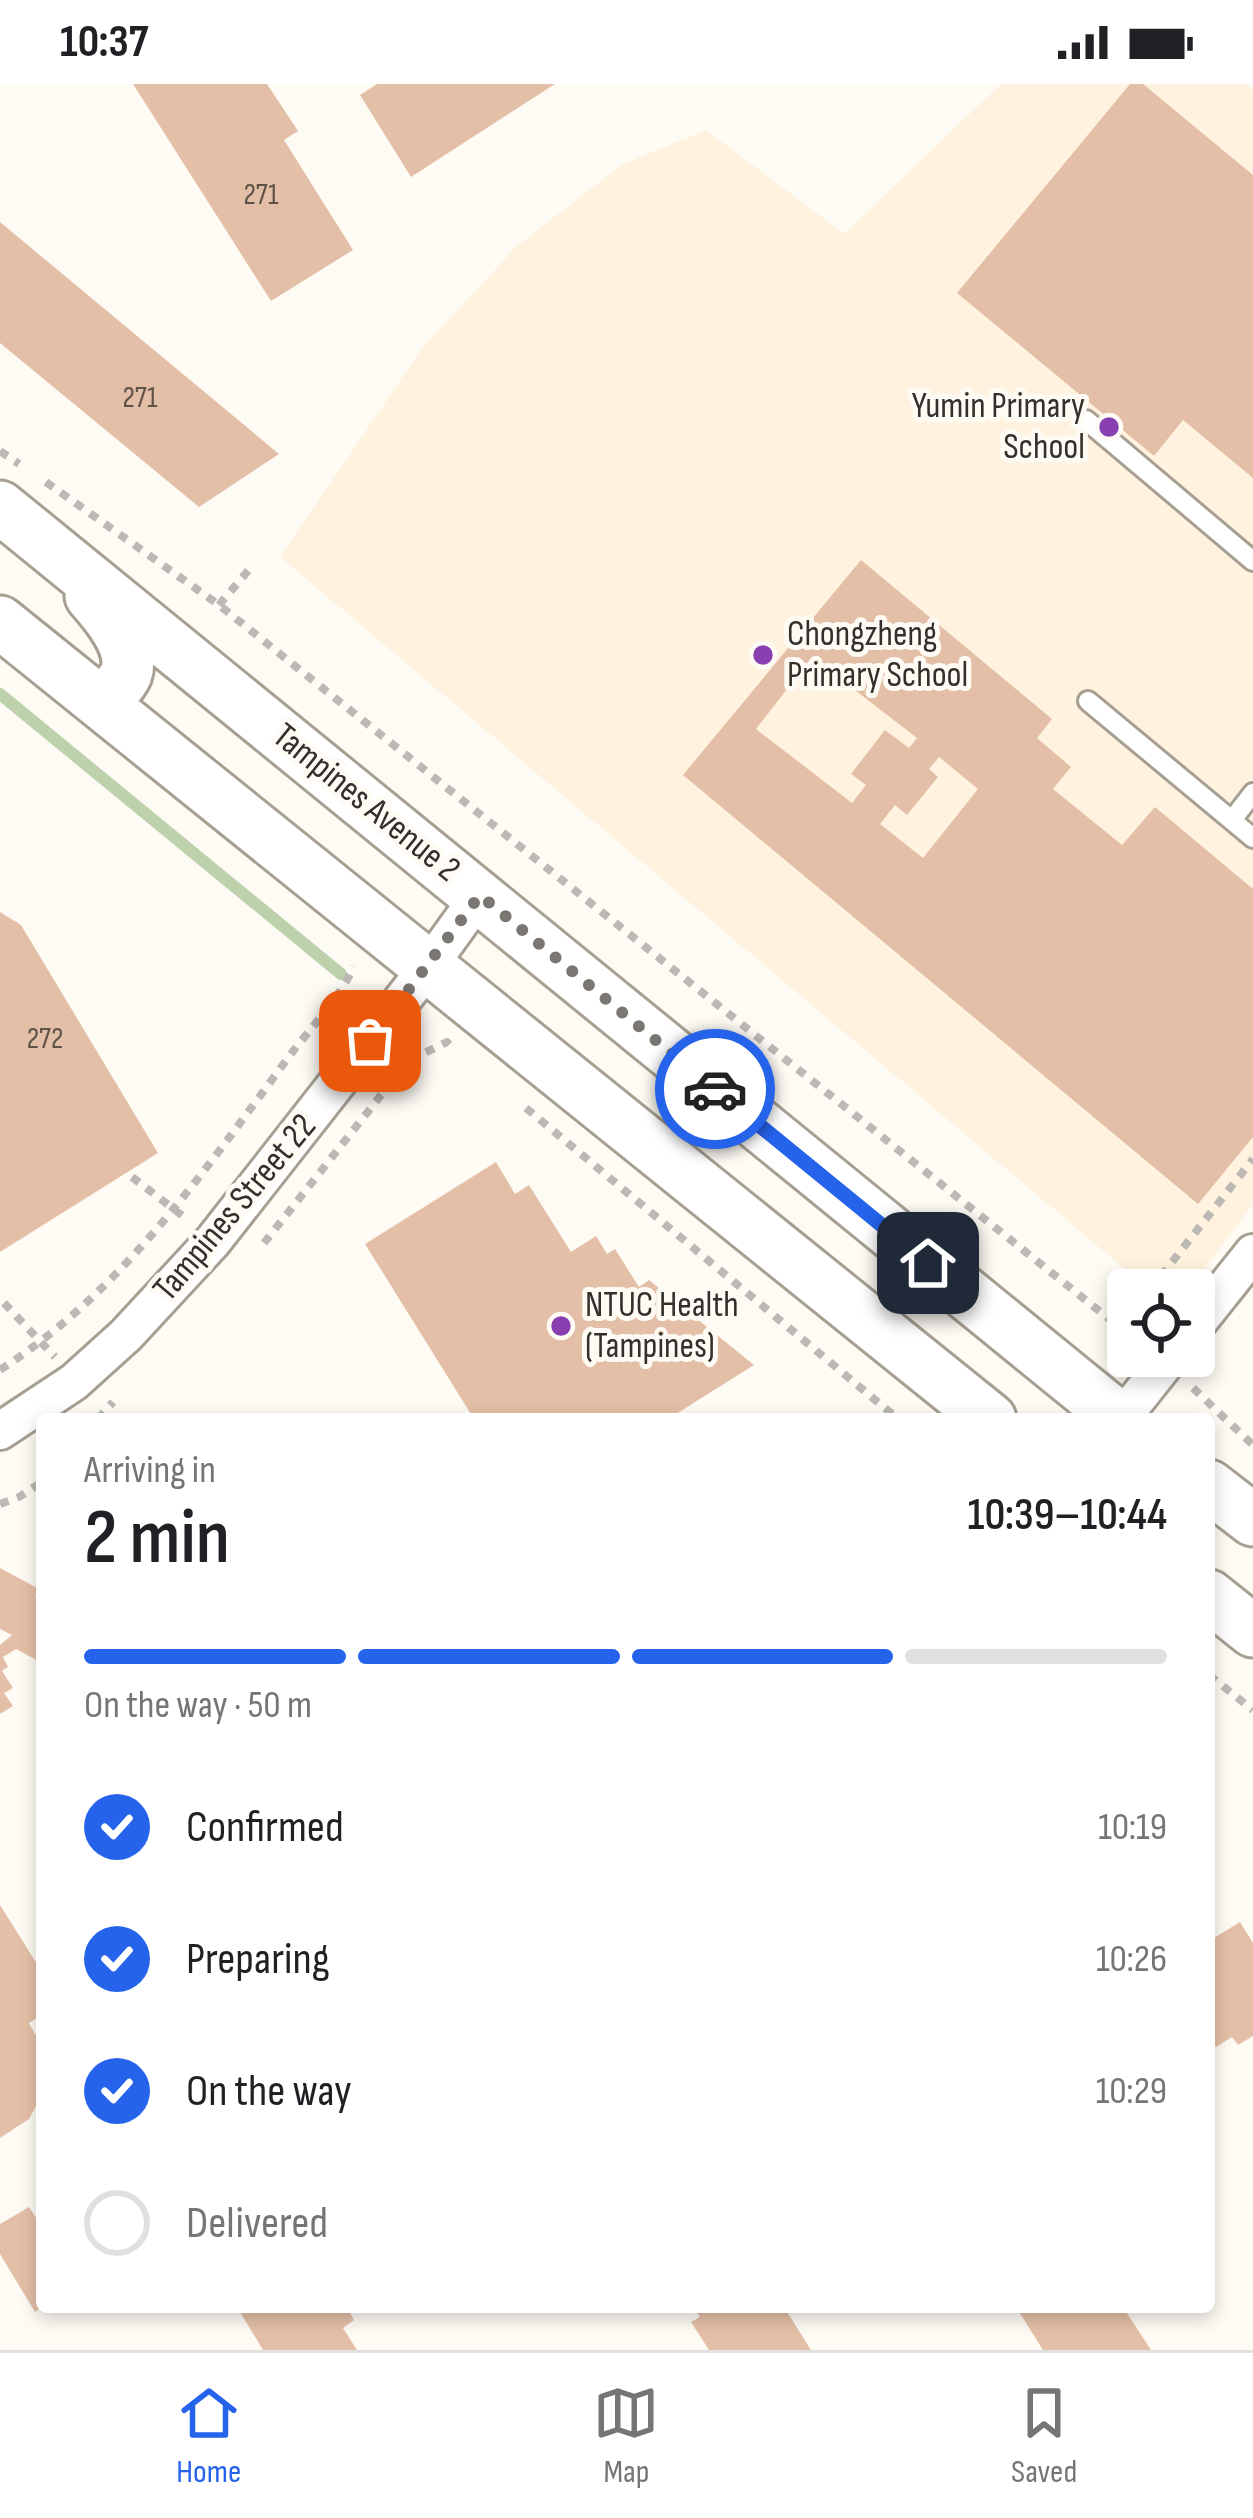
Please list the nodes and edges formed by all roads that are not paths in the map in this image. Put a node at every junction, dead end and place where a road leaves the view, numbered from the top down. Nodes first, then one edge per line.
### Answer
1 (1086, 420) dead end
2 (19, 523) edge
3 (1253, 561) edge
4 (0, 622) edge
5 (1088, 701) dead end
6 (101, 704) junction
7 (1253, 793) edge
8 (1232, 820) junction
9 (1253, 838) edge
10 (480, 895) junction
11 (428, 967) junction
12 (1253, 1253) edge
13 (1215, 1301) edge
14 (1154, 1377) edge
15 (982, 1413) edge
16 (1114, 1413) edge
17 (1126, 1413) edge
18 (0, 1430) edge
19 (1215, 1491) edge
20 (1253, 1520) edge
21 (1215, 1601) edge
22 (1253, 1631) edge

1 - 3 lane
2 - 6 main road
2 - 10 main road, Tampines Avenue 2
4 - 6 main road
5 - 8 lane
6 - 11 main road
7 - 8 lane
8 - 9 lane
10 - 11 street, Tampines Street 22
10 - 16 main road, Tampines Avenue 2
11 - 15 main road
11 - 18 street, Tampines Street 22
12 - 13 street
14 - 17 street
19 - 20 main road
21 - 22 main road

